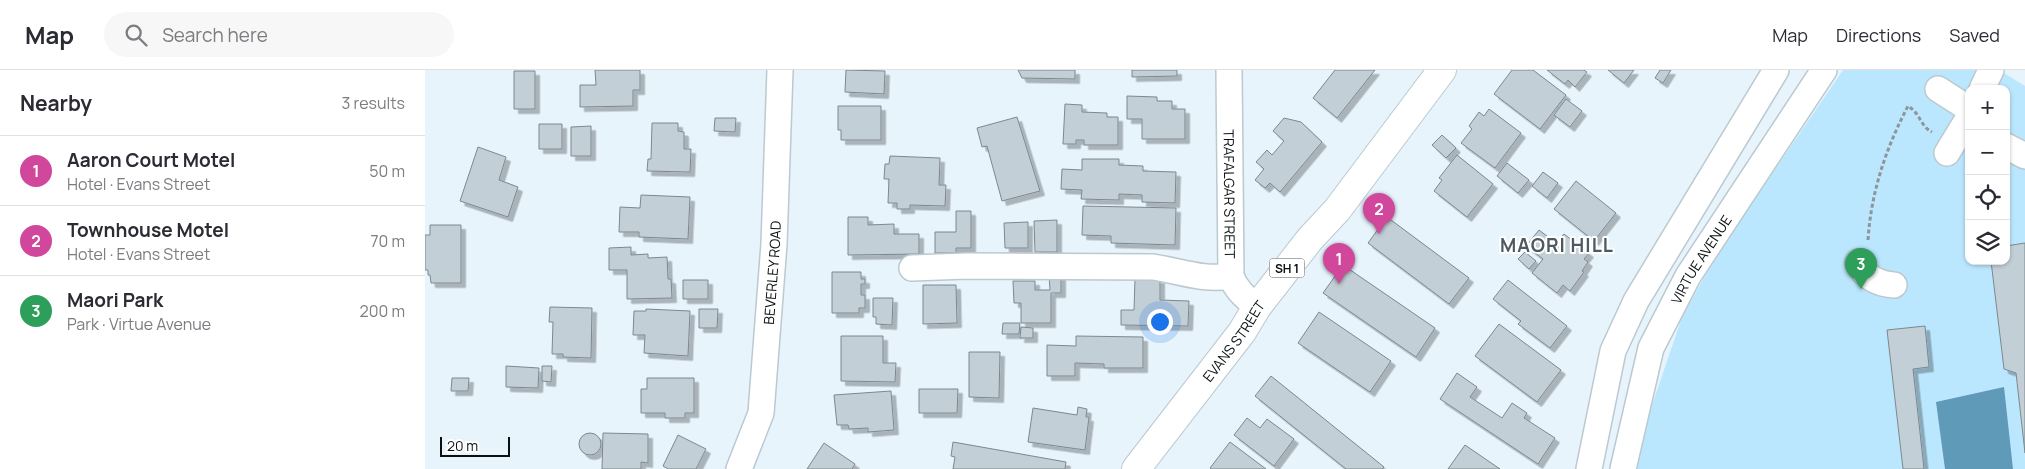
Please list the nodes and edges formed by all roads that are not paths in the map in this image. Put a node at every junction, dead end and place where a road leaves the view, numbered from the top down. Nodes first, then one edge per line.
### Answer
1 (780, 70) edge
2 (1229, 70) edge
3 (1442, 70) edge
4 (1776, 70) edge
5 (1824, 70) edge
6 (1991, 70) edge
7 (1984, 85) edge
8 (1938, 89) dead end
9 (1965, 115) edge
10 (1965, 121) edge
11 (1943, 144) road end
12 (2010, 148) edge
13 (2025, 156) edge
14 (1863, 253) road end
15 (912, 268) dead end
16 (1231, 276) junction
17 (1894, 285) dead end
18 (1257, 307) junction
19 (739, 469) edge
20 (1136, 469) edge
21 (1589, 469) edge
22 (1623, 469) edge

1 - 19 street, BEVERLEY ROAD
2 - 16 street, TRAFALGAR STREET
3 - 18 highway, EVANS STREET / SH 1
4 - 21 street
5 - 22 street, VIRTUE AVENUE
6 - 7 street
8 - 9 street
10 - 11 street
12 - 13 street
14 - 17 street
15 - 16 street
16 - 18 street, TRAFALGAR STREET
18 - 20 highway, EVANS STREET / SH 1

